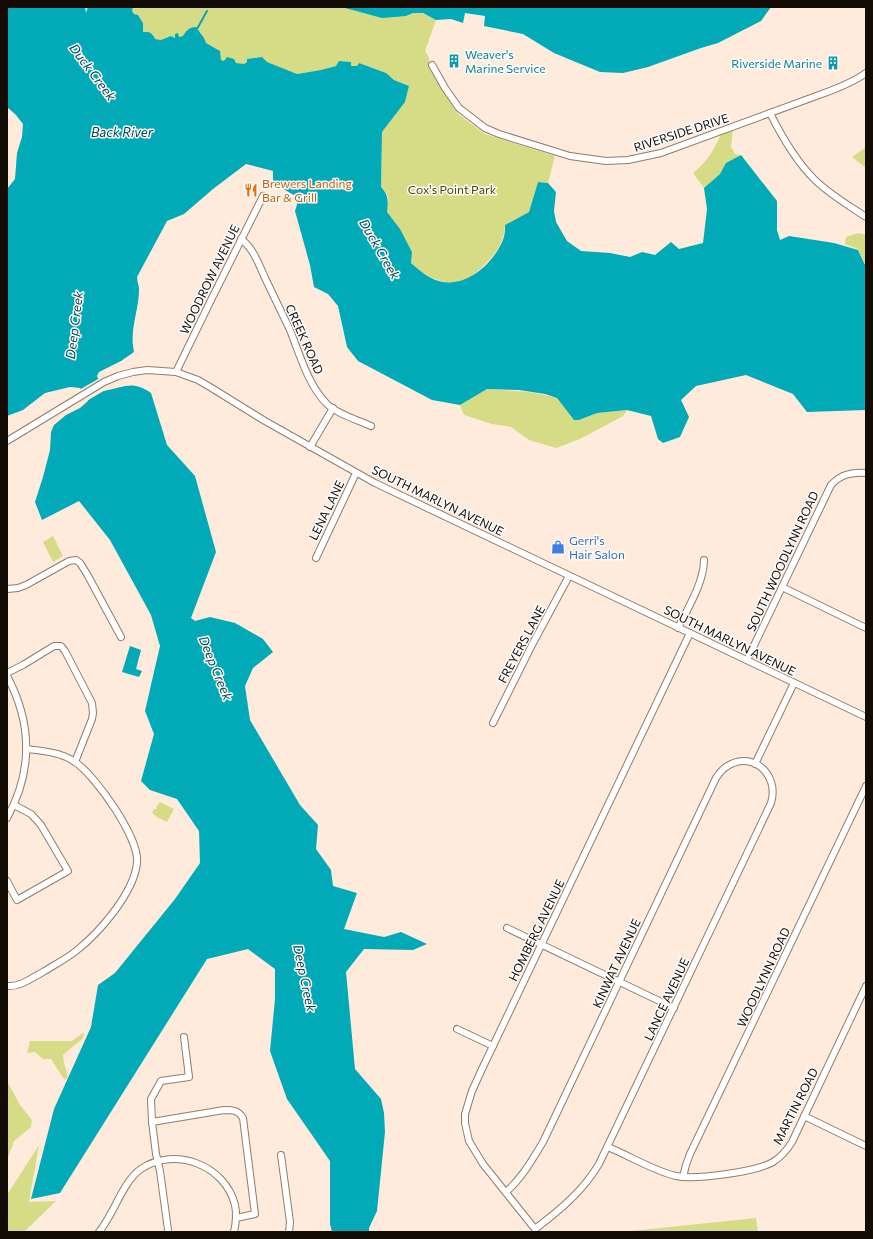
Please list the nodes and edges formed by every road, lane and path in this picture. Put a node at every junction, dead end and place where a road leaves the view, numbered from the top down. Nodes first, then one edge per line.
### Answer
1 (432, 65) dead end
2 (866, 73) edge
3 (770, 113) junction
4 (263, 196) dead end
5 (866, 217) edge
6 (241, 239) junction
7 (176, 372) junction
8 (333, 408) junction
9 (371, 426) dead end
10 (7, 441) edge
11 (310, 447) junction
12 (356, 473) junction
13 (866, 473) edge
14 (316, 558) dead end
15 (704, 560) dead end
16 (569, 576) junction
17 (782, 587) junction
18 (7, 589) edge
19 (678, 628) junction
20 (866, 628) edge
21 (690, 633) junction
22 (121, 637) dead end
23 (747, 660) junction
24 (7, 673) edge
25 (7, 676) edge
26 (794, 683) junction
27 (866, 717) edge
28 (493, 723) dead end
29 (26, 749) junction
30 (75, 762) junction
31 (755, 764) junction
32 (866, 786) edge
33 (14, 805) junction
34 (7, 818) edge
35 (7, 881) edge
36 (507, 928) dead end
37 (541, 944) junction
38 (619, 982) junction
39 (7, 986) edge
40 (866, 986) edge
41 (674, 1008) junction
42 (457, 1028) dead end
43 (184, 1037) dead end
44 (493, 1046) junction
45 (804, 1116) junction
46 (152, 1122) junction
47 (608, 1146) junction
48 (866, 1146) edge
49 (281, 1155) dead end
50 (158, 1162) junction
51 (684, 1178) junction
52 (506, 1192) junction
53 (236, 1218) junction
54 (535, 1229) joint
55 (168, 1230) dead end
56 (99, 1232) edge
57 (234, 1232) edge
58 (289, 1232) edge

1 - 3 street, RIVERSIDE DRIVE
2 - 3 street, RIVERSIDE DRIVE
3 - 5 street
4 - 6 street, WOODROW AVENUE
6 - 7 street, WOODROW AVENUE
6 - 8 street, CREEK ROAD
7 - 10 street, SOUTH MARLYN AVENUE
7 - 11 street, SOUTH MARLYN AVENUE
8 - 9 street, CREEK ROAD
8 - 11 street
11 - 12 street, SOUTH MARLYN AVENUE
12 - 14 street, LENA LANE
12 - 16 street, SOUTH MARLYN AVENUE
13 - 17 street, SOUTH WOODLYNN ROAD
15 - 19 street
16 - 19 street, SOUTH MARLYN AVENUE
16 - 28 street, FREYERS LANE
17 - 20 street
17 - 23 street, SOUTH WOODLYNN ROAD
18 - 22 street
19 - 21 street, SOUTH MARLYN AVENUE
21 - 23 street, SOUTH MARLYN AVENUE
21 - 37 street, HOMBERG AVENUE
23 - 26 street, SOUTH MARLYN AVENUE
24 - 30 street
25 - 29 street
26 - 27 street, SOUTH MARLYN AVENUE
26 - 31 street
29 - 30 street
29 - 33 street
30 - 39 street
31 - 38 street, KINWAT AVENUE
31 - 41 street, LANCE AVENUE
32 - 51 street, WOODLYNN ROAD
33 - 34 street
33 - 35 street
36 - 37 street
37 - 38 street
37 - 44 street, HOMBERG AVENUE
38 - 41 street
38 - 52 street, KINWAT AVENUE
40 - 45 street, MARTIN ROAD
41 - 47 street, LANCE AVENUE
42 - 44 street
43 - 46 street
44 - 52 street, HOMBERG AVENUE
45 - 48 street
45 - 51 street, MARTIN ROAD
46 - 50 street
46 - 53 street
47 - 51 street, MARTIN ROAD
47 - 54 street, LANCE AVENUE
49 - 58 street
50 - 53 street
50 - 55 street
50 - 56 street
52 - 54 street, HOMBERG AVENUE
53 - 57 street

